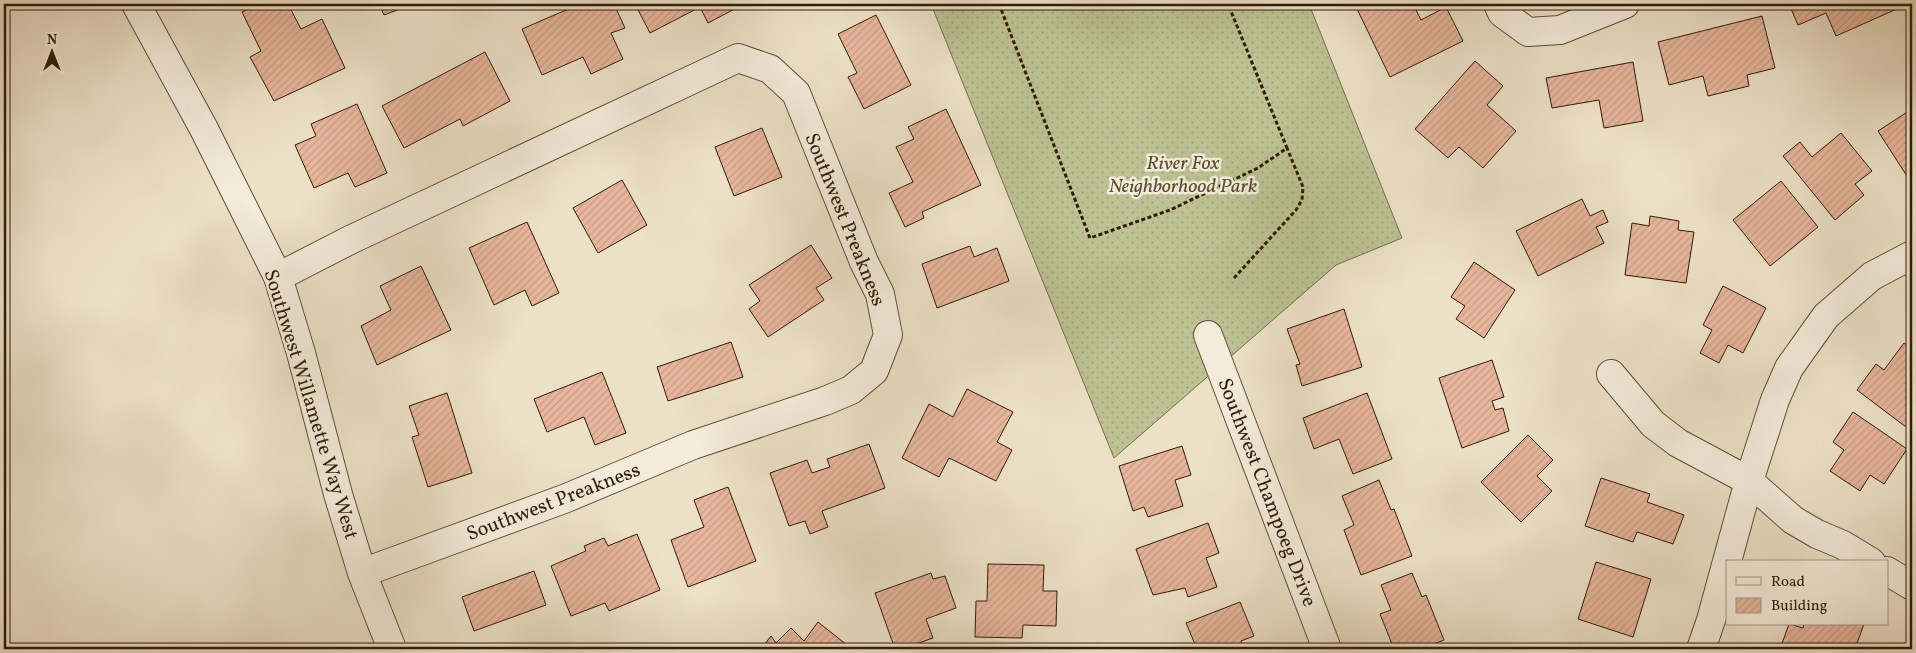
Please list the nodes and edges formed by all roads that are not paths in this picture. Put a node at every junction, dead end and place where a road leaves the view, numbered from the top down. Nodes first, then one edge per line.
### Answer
1 (136, 4) edge
2 (1498, 4) edge
3 (1625, 4) edge
4 (1912, 255) edge
5 (278, 277) junction
6 (1208, 335) dead end
7 (1611, 374) dead end
8 (1749, 481) junction
9 (1727, 560) edge
10 (1868, 560) edge
11 (1726, 565) edge
12 (362, 572) junction
13 (1888, 572) edge
14 (1912, 586) edge
15 (392, 649) edge
16 (1327, 649) edge
17 (1701, 649) edge

1 - 5 street, Southwest Willamette Way West
2 - 3 street
4 - 8 street
5 - 12 street, Southwest Willamette Way West
5 - 12 street, Southwest Preakness
6 - 16 street, Southwest Champoeg Drive
7 - 8 street
8 - 9 street
8 - 10 street
11 - 17 street
12 - 15 street, Southwest Willamette Way West
13 - 14 street

